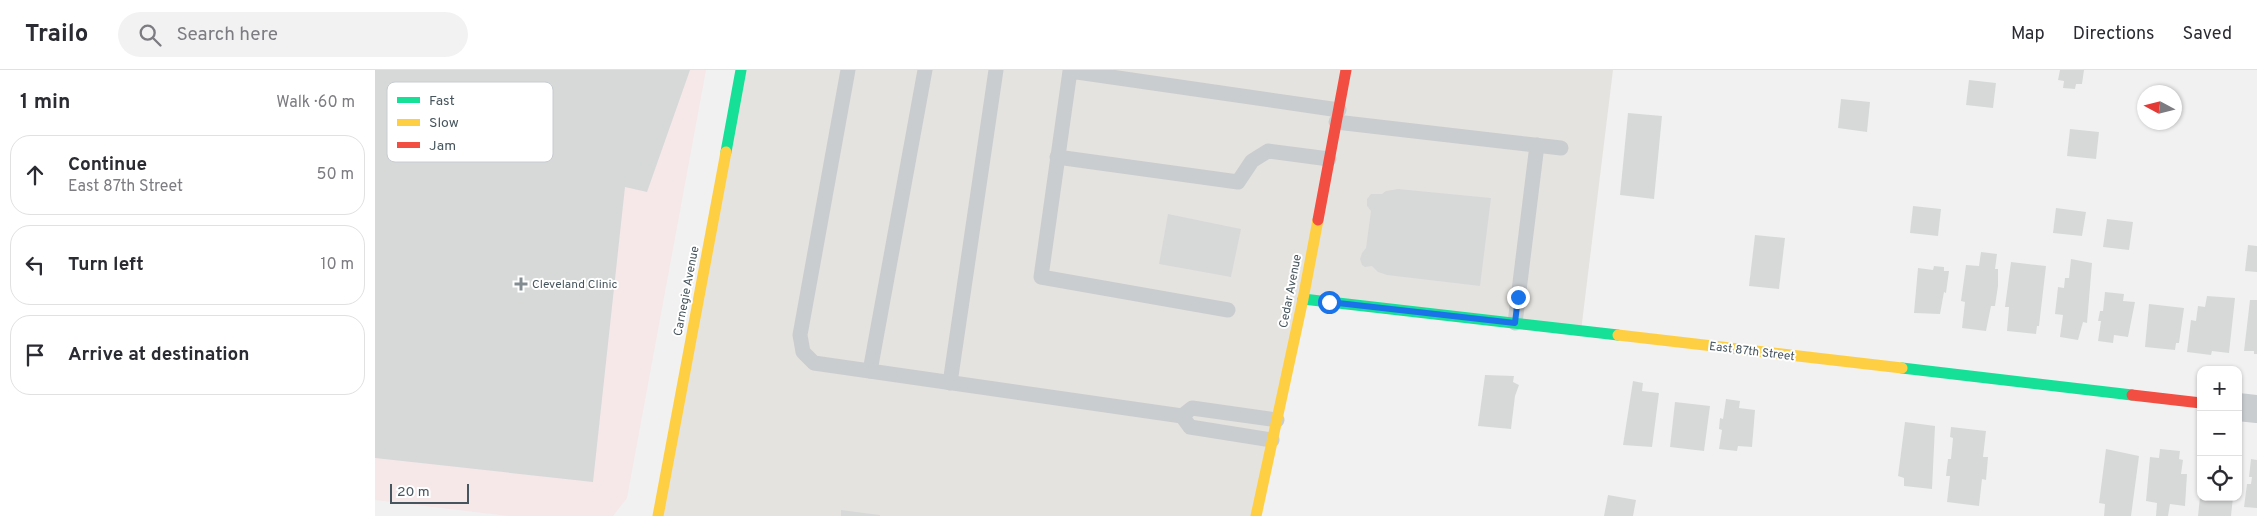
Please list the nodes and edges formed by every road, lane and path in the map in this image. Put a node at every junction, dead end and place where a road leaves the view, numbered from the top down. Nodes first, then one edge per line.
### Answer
1 (741, 70) edge
2 (848, 70) edge
3 (925, 70) edge
4 (996, 70) edge
5 (1346, 70) edge
6 (1070, 71) edge
7 (1337, 116) junction
8 (1537, 145) junction
9 (1561, 148) dead end
10 (1057, 157) junction
11 (1329, 159) junction
12 (1303, 299) junction
13 (1228, 310) dead end
14 (1515, 323) junction
15 (870, 371) junction
16 (950, 383) junction
17 (2197, 403) edge
18 (2242, 407) edge
19 (2257, 409) edge
20 (1182, 416) junction
21 (1277, 420) junction
22 (1272, 440) junction
23 (658, 516) edge
24 (1256, 516) edge

1 - 23 street, Carnegie Avenue
2 - 15 lane
3 - 15 lane
4 - 16 lane
5 - 7 street, Cedar Avenue
6 - 7 lane
6 - 10 lane
7 - 8 lane
7 - 11 street, Cedar Avenue
8 - 9 lane
8 - 14 lane
10 - 11 lane
10 - 13 lane
11 - 12 street, Cedar Avenue
12 - 14 street, East 87th Street
12 - 21 street, Cedar Avenue
14 - 17 street, East 87th Street
15 - 16 lane
16 - 20 lane
18 - 19 street
20 - 21 lane
20 - 22 lane
21 - 22 street, Cedar Avenue
22 - 24 street, Cedar Avenue

